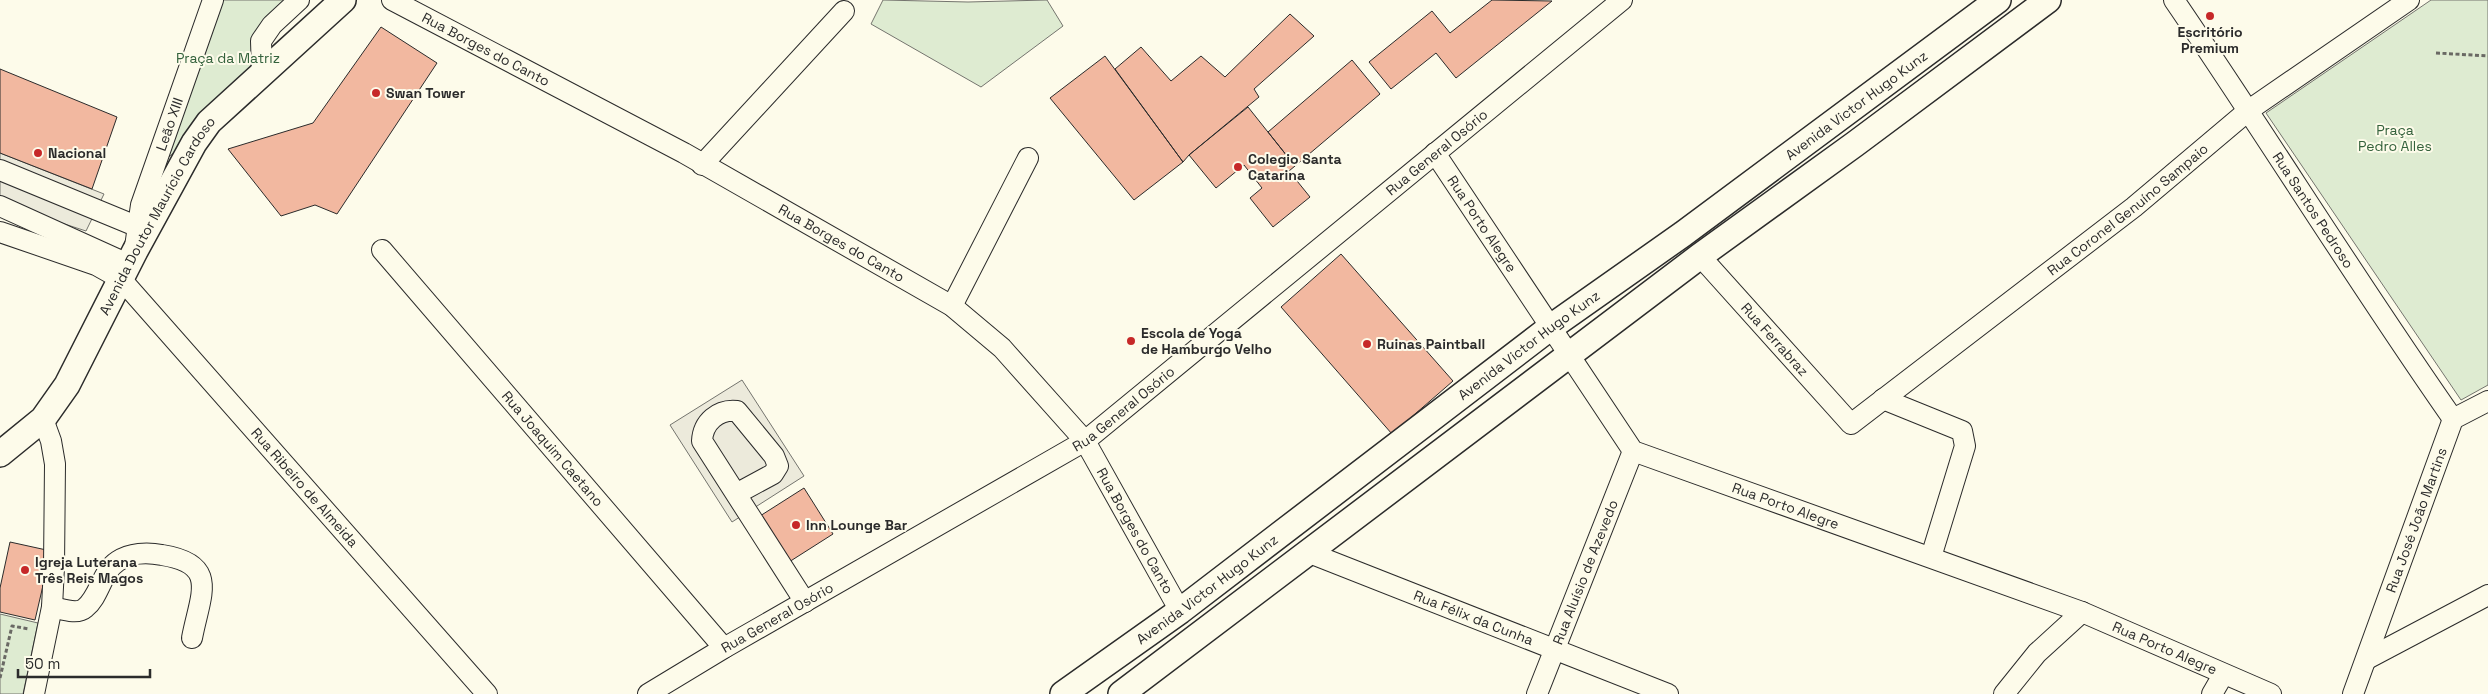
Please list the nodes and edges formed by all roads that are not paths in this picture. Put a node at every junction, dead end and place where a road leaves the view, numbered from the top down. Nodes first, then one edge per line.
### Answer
1 (299, 0) edge
2 (343, 0) edge
3 (392, 0) edge
4 (1622, 0) edge
5 (1998, 0) edge
6 (2048, 0) edge
7 (2174, 0) edge
8 (2409, 0) edge
9 (210, 1) edge
10 (844, 11) dead end
11 (262, 72) junction
12 (2249, 110) junction
13 (1435, 153) junction
14 (1028, 158) dead end
15 (702, 165) junction
16 (0, 170) edge
17 (0, 206) edge
18 (136, 226) junction
19 (0, 232) edge
20 (382, 250) dead end
21 (1700, 256) junction
22 (128, 265) junction
23 (952, 306) junction
24 (1551, 327) junction
25 (1570, 356) junction
26 (1884, 399) junction
27 (2488, 401) edge
28 (43, 419) junction
29 (2453, 419) junction
30 (1851, 424) joint
31 (1085, 442) junction
32 (1633, 451) junction
33 (0, 454) edge
34 (736, 494) dead end
35 (1307, 552) junction
36 (1931, 557) junction
37 (2488, 595) edge
38 (805, 602) junction
39 (52, 607) junction
40 (1180, 611) junction
41 (2082, 612) junction
42 (192, 638) dead end
43 (724, 648) junction
44 (1555, 648) junction
45 (2367, 659) junction
46 (2223, 675) junction
47 (34, 694) edge
48 (487, 694) edge
49 (648, 694) edge
50 (1064, 694) edge
51 (1121, 694) edge
52 (1538, 694) edge
53 (1668, 694) edge
54 (2004, 694) edge
55 (2212, 694) edge
56 (2271, 694) edge
57 (2353, 694) edge

1 - 11 street
2 - 11 main road, Avenida Doutor Maurício Cardoso
3 - 15 street, Rua Borges do Canto
4 - 13 street, Rua General Osório
5 - 24 main road, Avenida Victor Hugo Kunz
6 - 21 main road, Avenida Victor Hugo Kunz
7 - 12 street, Rua Santos Pedroso
8 - 12 street, Rua Coronel Genuíno Sampaio
9 - 18 street, Leão XIII
10 - 15 street
11 - 22 main road, Avenida Doutor Maurício Cardoso
12 - 26 street, Rua Coronel Genuíno Sampaio
12 - 29 street, Rua Santos Pedroso
13 - 24 street, Rua Porto Alegre
13 - 31 street, Rua General Osório
14 - 23 street
15 - 23 street, Rua Borges do Canto
16 - 18 street
17 - 22 street
18 - 22 street, Leão XIII
19 - 22 street
20 - 43 street, Rua Joaquim Caetano
21 - 25 main road, Avenida Victor Hugo Kunz
21 - 30 street, Rua Ferrabraz
22 - 28 main road, Avenida Doutor Maurício Cardoso
22 - 48 street, Rua Ribeiro de Almeida
23 - 31 street, Rua Borges do Canto
24 - 25 street, Rua Porto Alegre
24 - 40 main road, Avenida Victor Hugo Kunz
25 - 32 street, Rua Porto Alegre
25 - 35 main road, Avenida Victor Hugo Kunz
26 - 30 street, Rua Coronel Genuíno Sampaio
26 - 36 street
27 - 29 street
28 - 33 main road, Avenida Doutor Maurício Cardoso
28 - 39 street
29 - 45 street, Rua José João Martins
31 - 38 street, Rua General Osório
31 - 40 street, Rua Borges do Canto
32 - 36 street, Rua Porto Alegre
32 - 44 street, Rua Aluísio de Azevedo
34 - 38 street
35 - 44 street, Rua Félix da Cunha
35 - 51 main road, Avenida Victor Hugo Kunz
36 - 41 street, Rua Porto Alegre
37 - 45 street
38 - 43 street, Rua General Osório
39 - 42 street
39 - 47 street
40 - 50 main road, Avenida Victor Hugo Kunz
41 - 46 street, Rua Porto Alegre
41 - 54 street
43 - 49 street, Rua General Osório
44 - 52 street, Rua Aluísio de Azevedo
44 - 53 street, Rua Félix da Cunha
45 - 57 street, Rua José João Martins
46 - 55 street
46 - 56 street, Rua Porto Alegre

